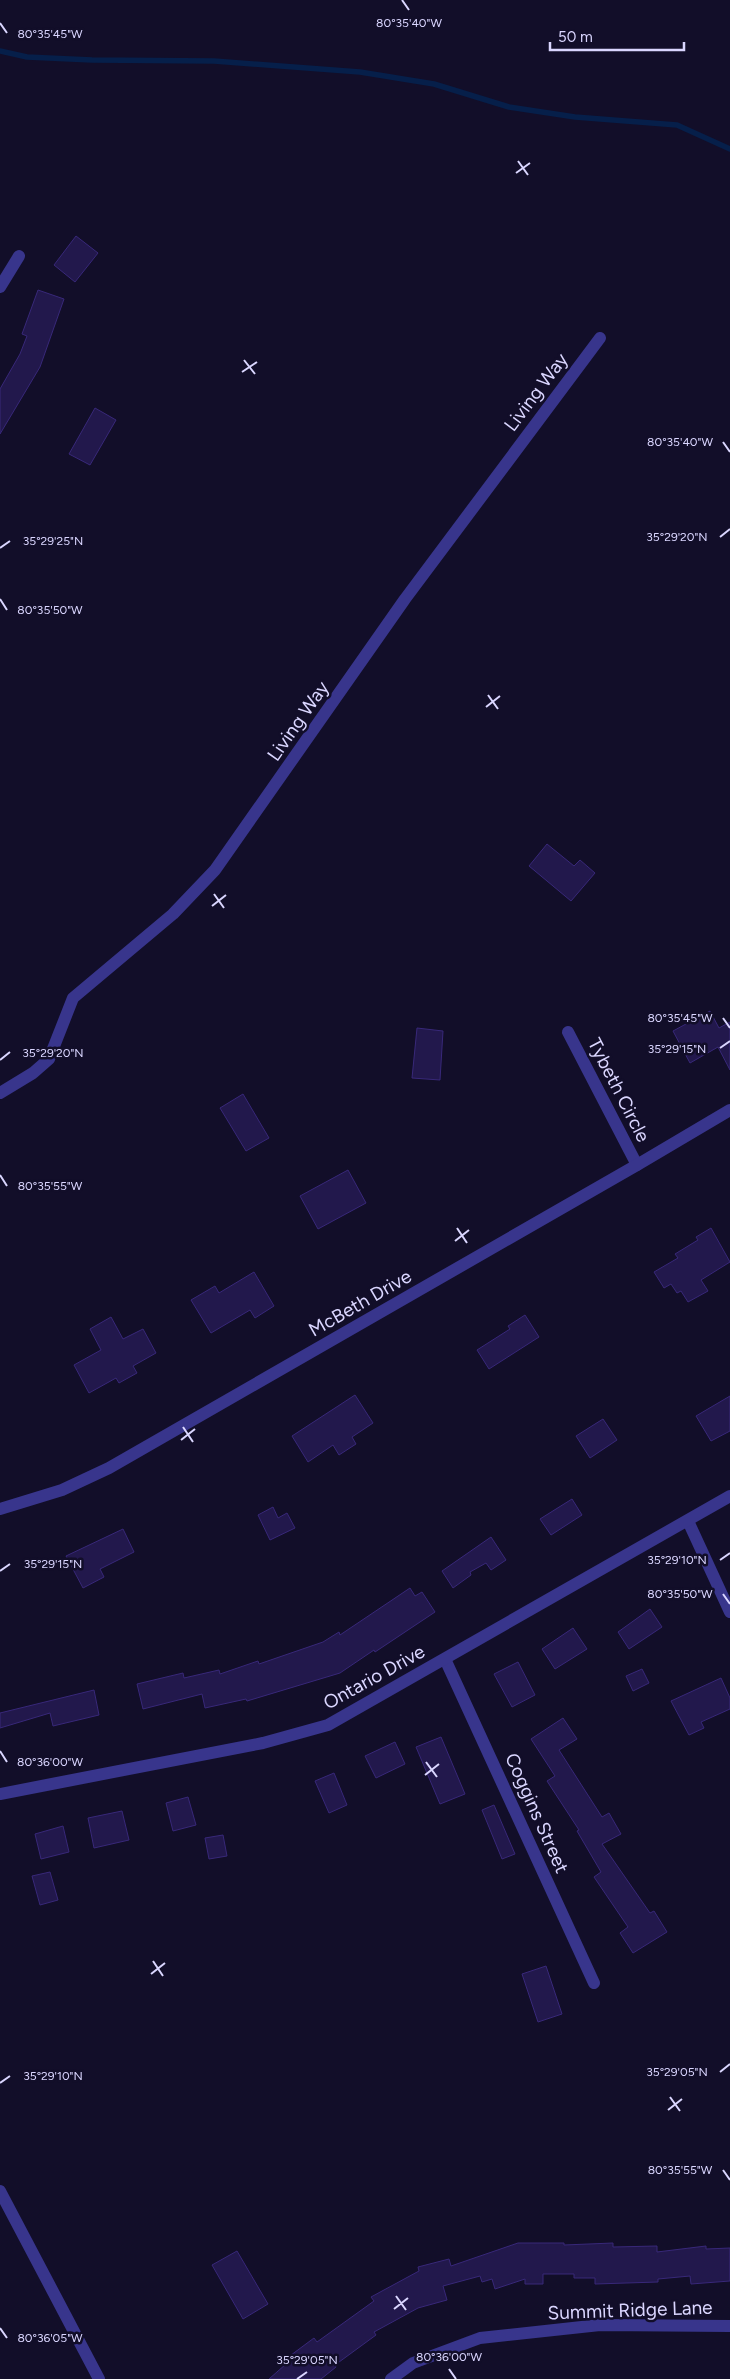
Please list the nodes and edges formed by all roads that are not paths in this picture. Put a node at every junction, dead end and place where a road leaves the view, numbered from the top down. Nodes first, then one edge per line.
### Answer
1 (19, 256) dead end
2 (0, 287) edge
3 (600, 338) dead end
4 (568, 1032) dead end
5 (0, 1094) edge
6 (730, 1110) edge
7 (637, 1165) junction
8 (730, 1496) edge
9 (0, 1509) edge
10 (688, 1521) junction
11 (730, 1612) edge
12 (445, 1659) junction
13 (0, 1794) edge
14 (594, 1983) dead end
15 (0, 2191) edge
16 (730, 2326) edge
17 (99, 2379) edge
18 (391, 2379) edge

1 - 2 street
3 - 5 street, Living Way
4 - 7 street, Tybeth Circle
6 - 7 street, McBeth Drive
7 - 9 street, McBeth Drive
8 - 10 street, Ontario Drive
10 - 11 street
10 - 12 street, Ontario Drive
12 - 13 street, Ontario Drive
12 - 14 street, Coggins Street
15 - 17 street
16 - 18 street, Summit Ridge Lane

